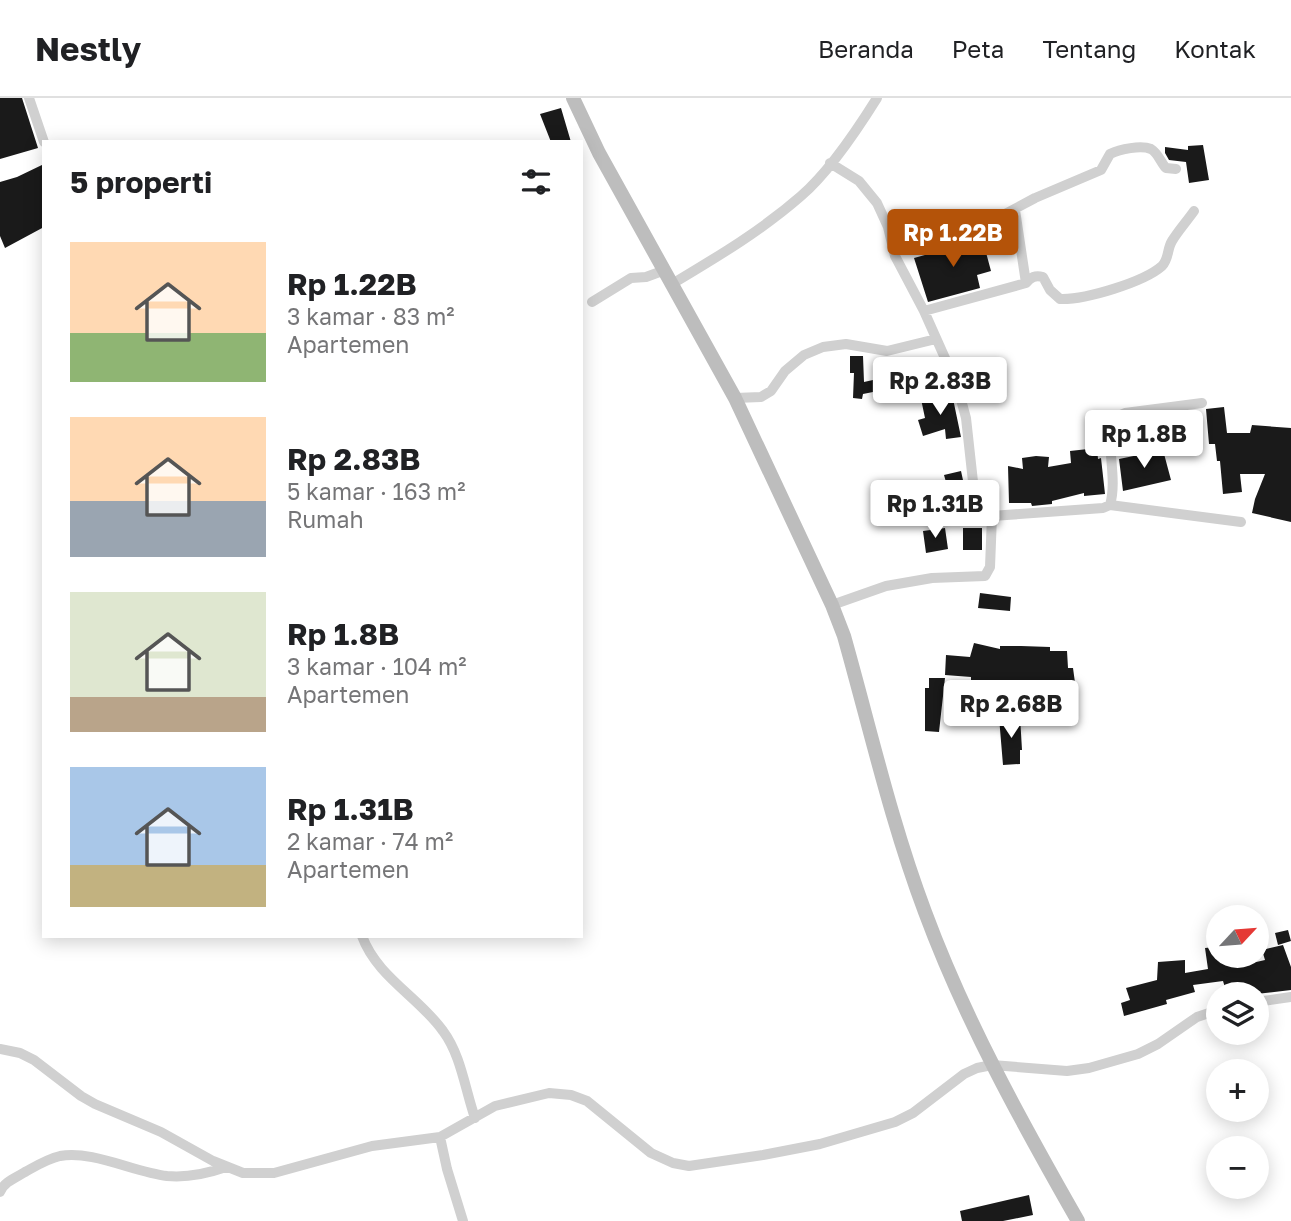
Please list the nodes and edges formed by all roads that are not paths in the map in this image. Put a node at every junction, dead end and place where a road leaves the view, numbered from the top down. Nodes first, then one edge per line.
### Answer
1 (29, 98) edge
2 (573, 98) edge
3 (877, 98) edge
4 (43, 140) edge
5 (830, 163) junction
6 (1176, 169) dead end
7 (1015, 210) junction
8 (1194, 211) dead end
9 (888, 227) junction
10 (665, 270) junction
11 (1026, 283) junction
12 (672, 284) junction
13 (592, 302) dead end
14 (924, 312) junction
15 (936, 339) junction
16 (734, 398) junction
17 (1202, 403) dead end
18 (1110, 505) junction
19 (992, 516) junction
20 (1241, 522) dead end
21 (832, 606) junction
22 (363, 938) edge
23 (1291, 997) edge
24 (1269, 1000) edge
25 (1206, 1014) edge
26 (0, 1049) edge
27 (992, 1065) junction
28 (475, 1118) junction
29 (440, 1137) junction
30 (226, 1167) junction
31 (1, 1187) edge
32 (463, 1221) edge
33 (1079, 1221) edge

1 - 4 street
2 - 10 street
3 - 5 street
5 - 9 street
5 - 12 street
6 - 7 street
7 - 9 street
7 - 11 street
8 - 11 street
9 - 14 street
10 - 12 street
10 - 13 street
11 - 14 street
12 - 16 street
14 - 15 street
15 - 16 street
15 - 19 street
16 - 21 street
17 - 18 street
18 - 19 street
18 - 20 street
19 - 21 street
21 - 27 street
22 - 28 street
23 - 24 street
25 - 27 street
26 - 30 street
27 - 28 street
27 - 33 street
28 - 29 street
29 - 30 street
29 - 32 street
30 - 31 street

